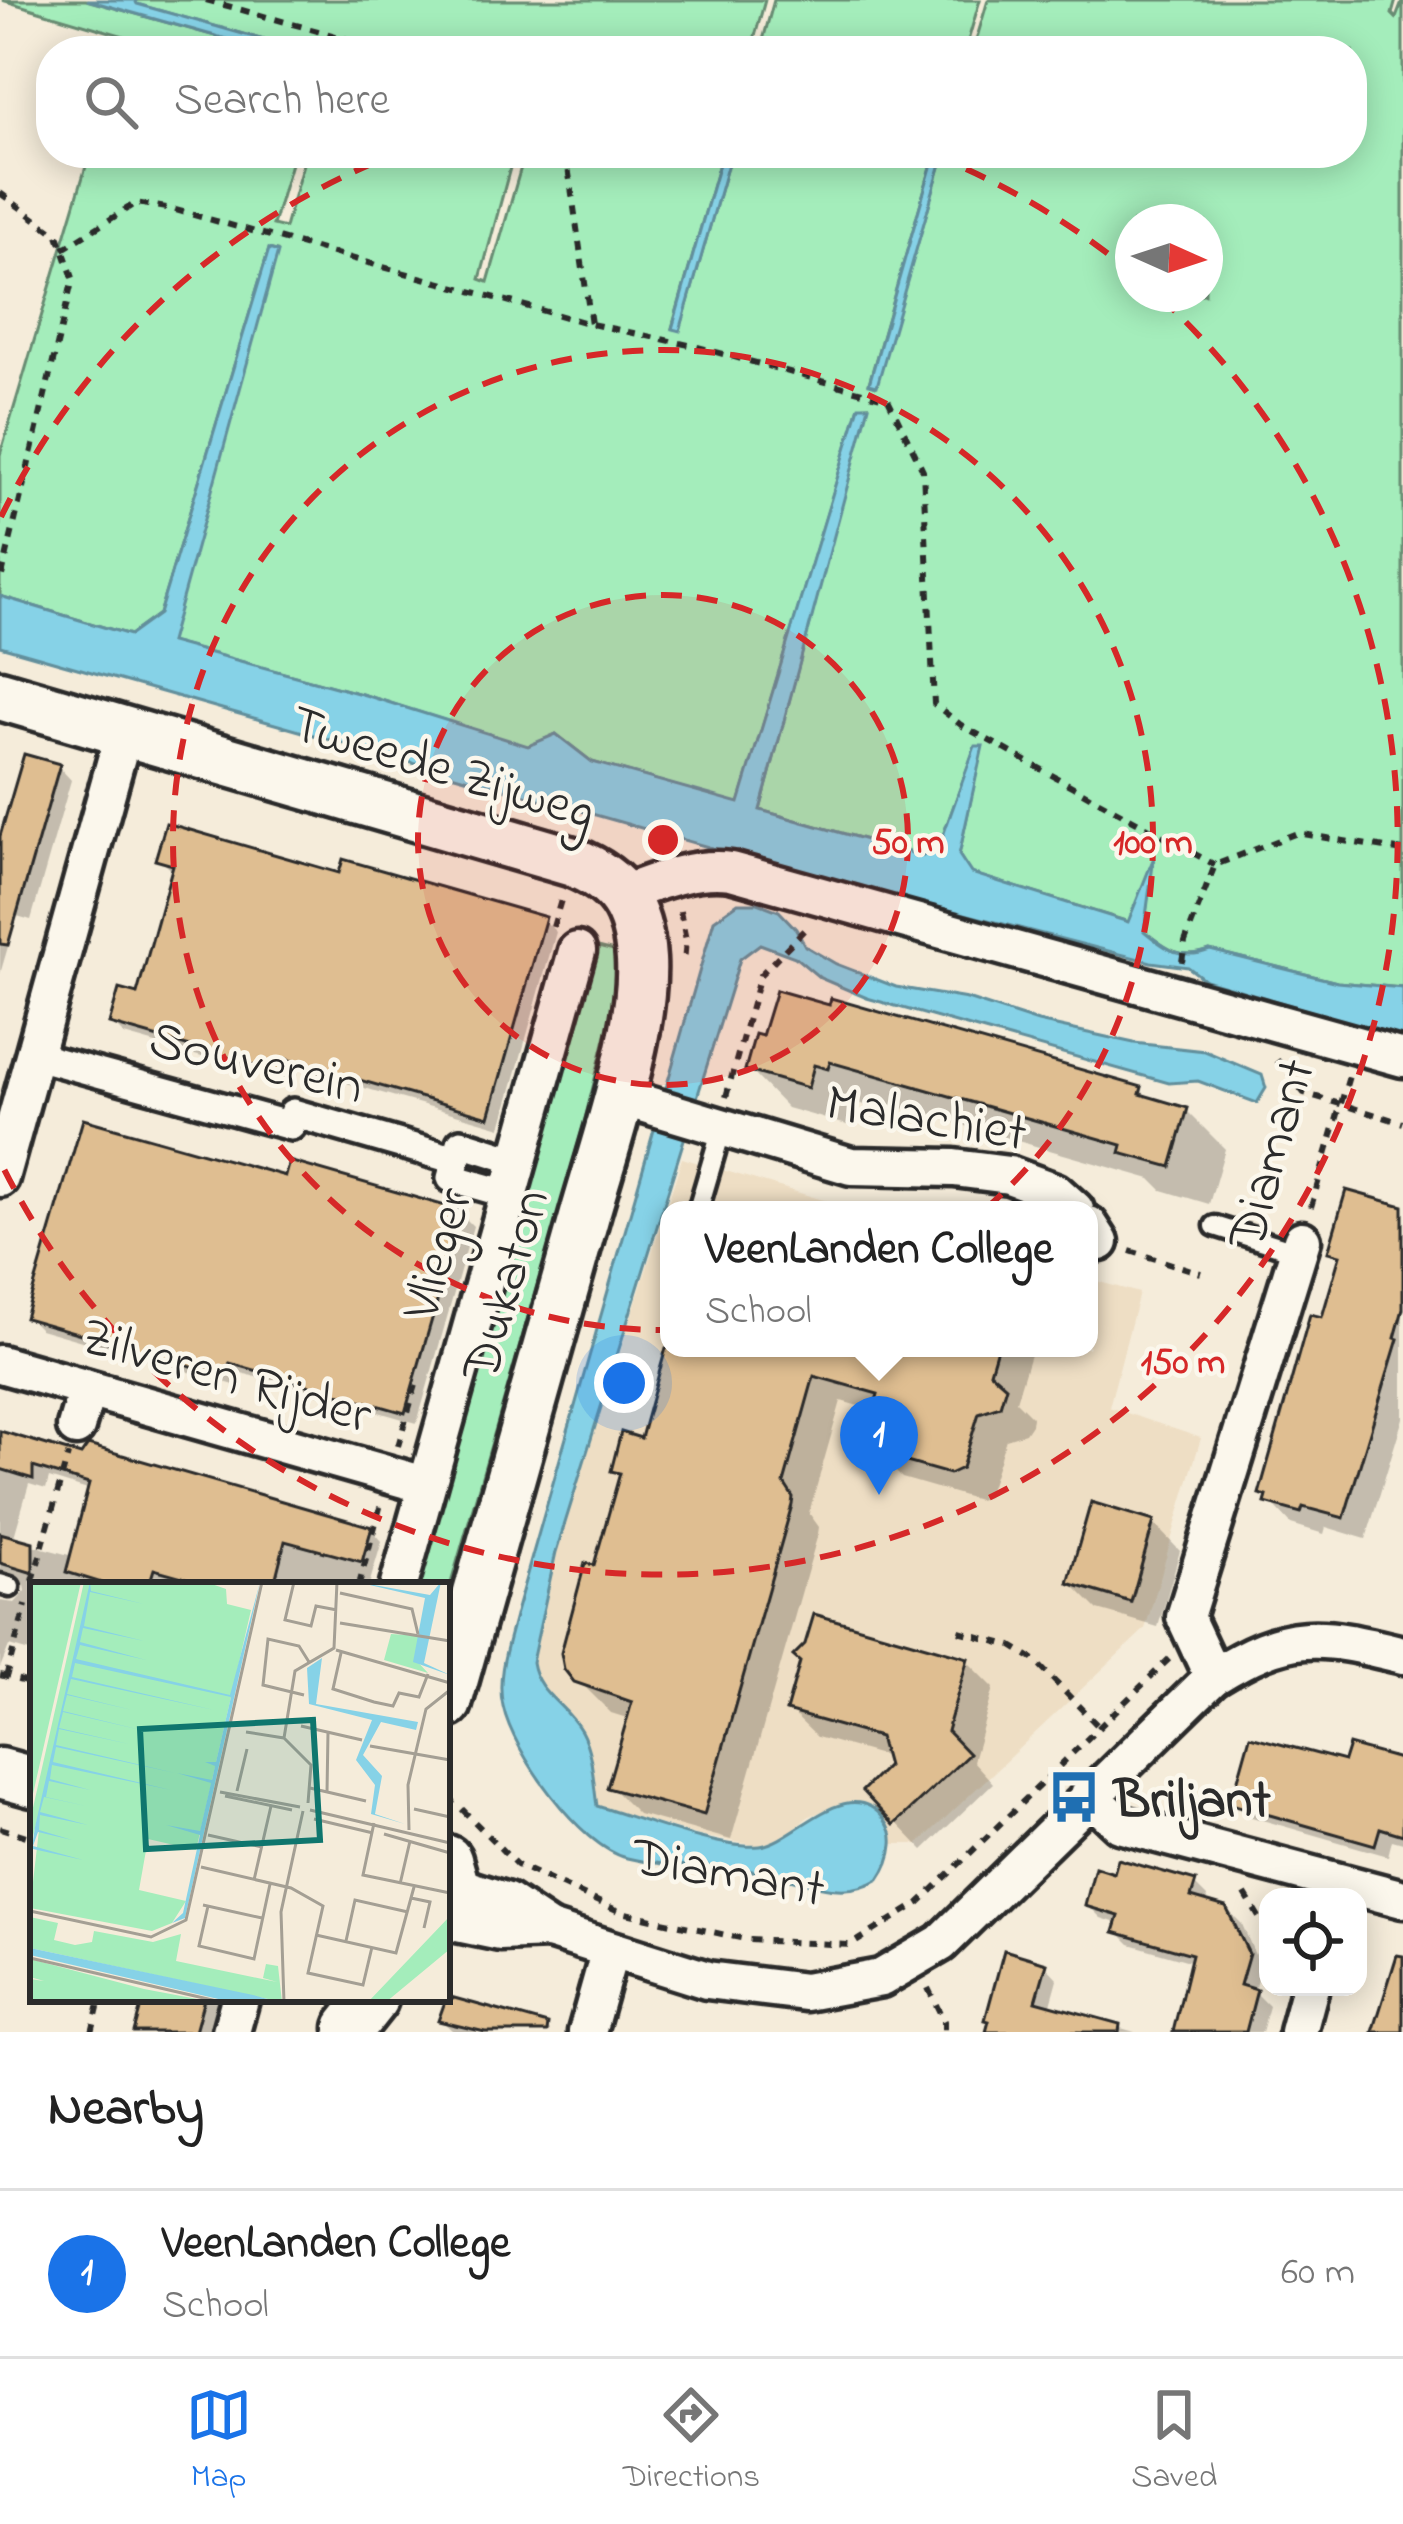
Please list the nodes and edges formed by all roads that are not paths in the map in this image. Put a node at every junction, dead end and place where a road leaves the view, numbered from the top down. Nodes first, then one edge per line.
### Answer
1 (0, 695) edge
2 (124, 731) junction
3 (623, 894) junction
4 (577, 952) dead end
5 (36, 1056) junction
6 (1403, 1058) edge
7 (636, 1102) junction
8 (708, 1124) junction
9 (0, 1178) edge
10 (513, 1178) junction
11 (699, 1201) edge
12 (1066, 1201) edge
13 (1215, 1226) dead end
14 (1300, 1246) joint
15 (0, 1364) edge
16 (87, 1389) junction
17 (76, 1427) road end
18 (425, 1485) junction
19 (401, 1582) edge
20 (1403, 1654) edge
21 (1213, 1677) junction
22 (450, 1693) edge
23 (0, 1773) edge
24 (30, 1781) edge
25 (1089, 1795) junction
26 (1335, 1888) edge
27 (1367, 1893) edge
28 (450, 1894) edge
29 (1403, 1899) edge
30 (610, 1950) junction
31 (1308, 1996) edge
32 (239, 2002) edge
33 (231, 2032) edge
34 (587, 2032) edge
35 (1298, 2032) edge

1 - 2 street, Tweede Zijweg
2 - 3 street, Tweede Zijweg
2 - 5 street
3 - 6 street, Tweede Zijweg
3 - 7 street, Dukaton
4 - 10 street, Vlieger
5 - 9 street
5 - 10 street, Souverein
7 - 8 street, Malachiet
7 - 22 street, Dukaton
8 - 11 lane
8 - 12 street, Malachiet
10 - 18 street, Vlieger
13 - 14 lane
14 - 21 street, Diamant
15 - 16 street, Zilveren Rijder
16 - 17 street
16 - 18 street, Zilveren Rijder
18 - 19 street, Vlieger
20 - 21 street, Diamant
21 - 25 street, Diamant
23 - 24 street
25 - 26 street
25 - 30 street, Diamant
27 - 29 street
28 - 30 street, Diamant
30 - 34 street
31 - 35 street
32 - 33 street

